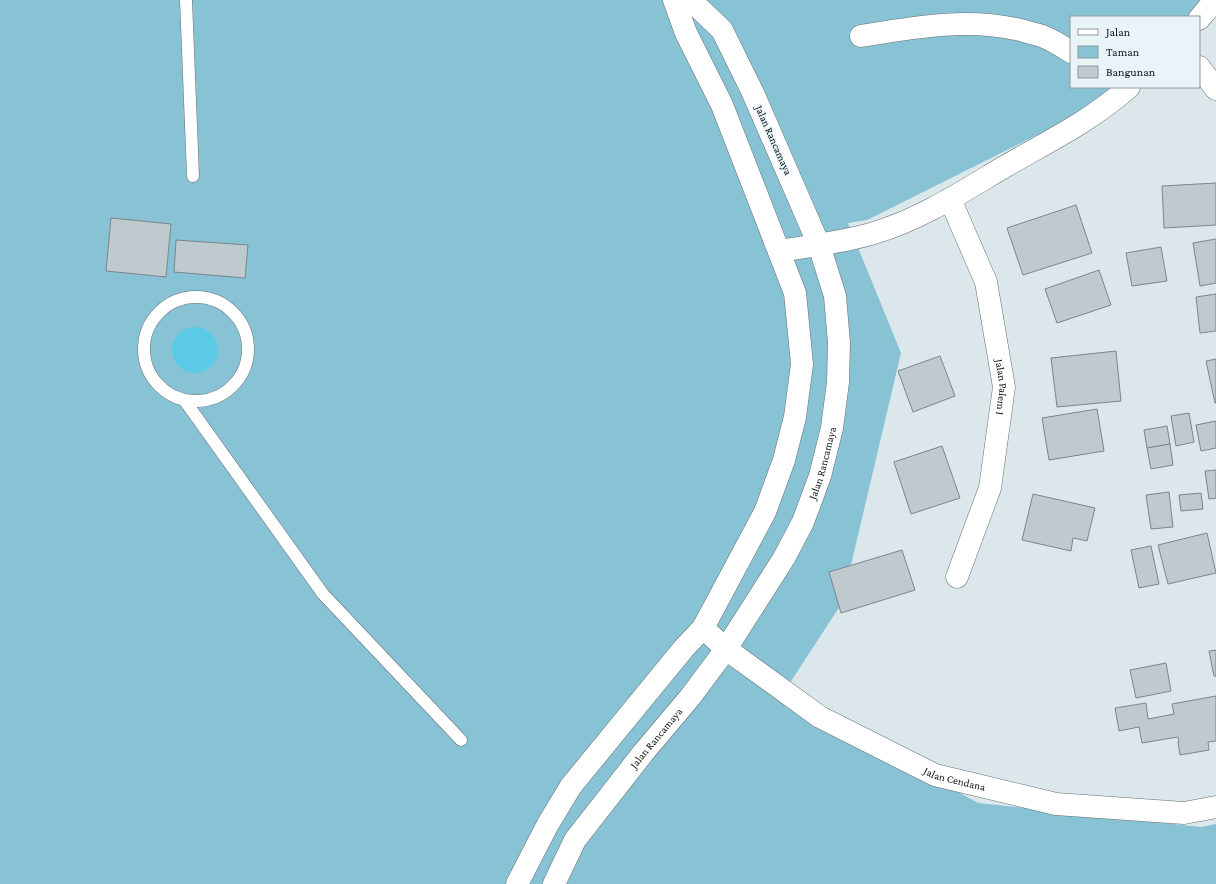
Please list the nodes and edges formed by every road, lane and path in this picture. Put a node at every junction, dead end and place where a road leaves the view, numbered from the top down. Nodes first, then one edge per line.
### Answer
1 (186, 0) edge
2 (674, 0) edge
3 (688, 0) edge
4 (1215, 0) edge
5 (1200, 18) edge
6 (861, 36) dead end
7 (1070, 51) edge
8 (1200, 68) edge
9 (1216, 89) edge
10 (1118, 91) edge
11 (193, 176) dead end
12 (950, 199) junction
13 (819, 245) junction
14 (779, 251) junction
15 (185, 401) junction
16 (957, 577) dead end
17 (703, 628) junction
18 (726, 649) junction
19 (461, 740) dead end
20 (1216, 807) edge
21 (517, 884) edge
22 (554, 884) edge

1 - 11 lane
2 - 14 street
3 - 13 street, Jalan Rancamaya
4 - 5 street
6 - 7 street
8 - 9 street
10 - 12 street
12 - 13 street
12 - 16 street, Jalan Palem I
13 - 14 street
13 - 18 street, Jalan Rancamaya
14 - 17 street
15 - 15 lane
15 - 19 lane
17 - 18 street, Jalan Cendana
17 - 21 street
18 - 20 street, Jalan Cendana
18 - 22 street, Jalan Rancamaya

